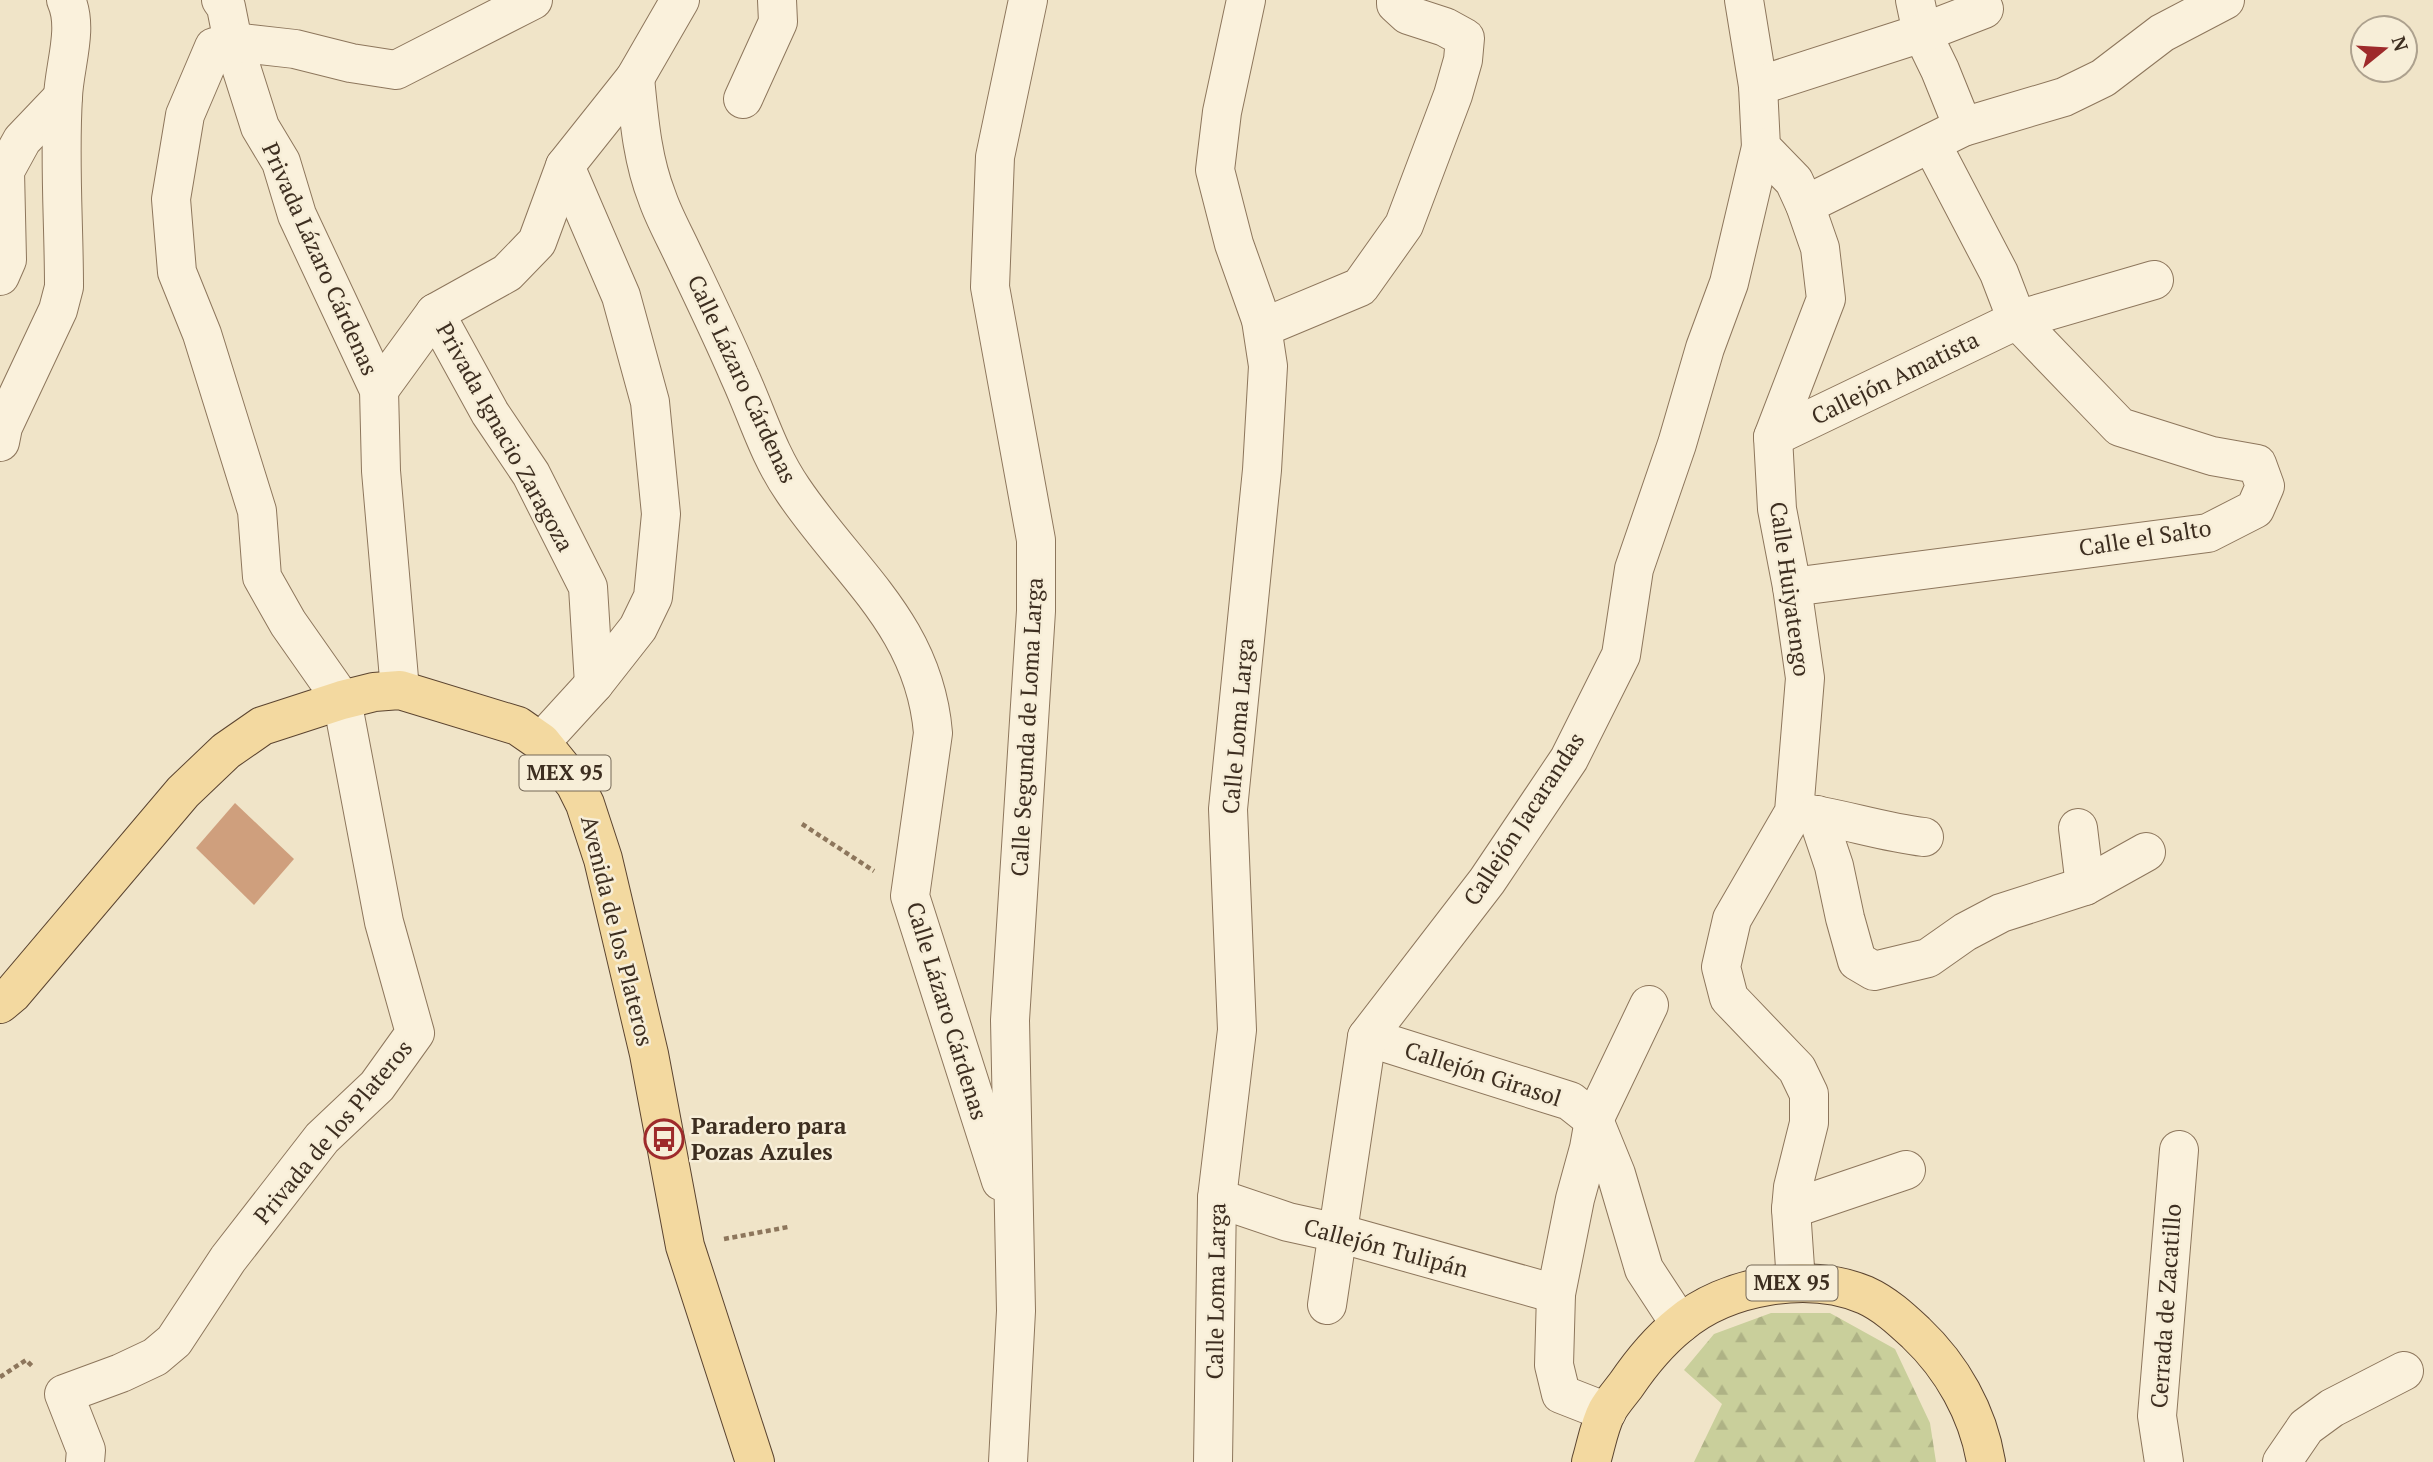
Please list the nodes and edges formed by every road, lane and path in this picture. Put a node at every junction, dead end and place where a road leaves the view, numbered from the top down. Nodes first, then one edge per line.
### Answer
1 (66, 0) edge
2 (221, 0) edge
3 (680, 0) edge
4 (777, 0) edge
5 (1028, 0) edge
6 (1245, 0) edge
7 (1396, 0) edge
8 (1744, 0) edge
9 (2225, 0) edge
10 (512, 5) edge
11 (1984, 9) dead end
12 (1918, 17) edge
13 (233, 42) junction
14 (635, 78) junction
15 (1758, 86) junction
16 (63, 97) junction
17 (743, 99) dead end
18 (1947, 135) junction
19 (1761, 146) junction
20 (565, 166) junction
21 (1805, 205) junction
22 (0, 276) edge
23 (2154, 280) dead end
24 (435, 313) junction
25 (1261, 320) junction
26 (2017, 320) junction
27 (379, 390) junction
28 (1773, 437) junction
29 (0, 442) edge
30 (1792, 587) junction
31 (594, 684) junction
32 (400, 690) junction
33 (342, 700) junction
34 (541, 742) junction
35 (1805, 813) junction
36 (802, 824) dead end
37 (2078, 828) dead end
38 (1924, 837) dead end
39 (2146, 852) dead end
40 (2085, 886) junction
41 (910, 895) junction
42 (0, 1004) edge
43 (1649, 1005) dead end
44 (1367, 1037) junction
45 (1594, 1120) junction
46 (2179, 1150) dead end
47 (1906, 1170) dead end
48 (1217, 1198) junction
49 (1791, 1209) junction
50 (1015, 1224) junction
51 (788, 1227) dead end
52 (1338, 1233) junction
53 (685, 1246) junction
54 (1796, 1282) junction
55 (1556, 1294) junction
56 (1327, 1305) dead end
57 (1680, 1324) junction
58 (2404, 1371) dead end
59 (1607, 1412) junction
60 (85, 1462) edge
61 (755, 1462) edge
62 (1009, 1462) edge
63 (1213, 1462) edge
64 (1591, 1462) edge
65 (1986, 1462) edge
66 (2164, 1462) edge
67 (2282, 1462) edge

1 - 16 street
2 - 13 street, Privada Lázaro Cárdenas
3 - 14 street
4 - 17 street
5 - 50 street, Calle Segunda de Loma Larga
6 - 25 street, Calle Loma Larga
7 - 25 street
8 - 15 street
9 - 18 street
10 - 13 street
11 - 12 street
12 - 15 street
12 - 18 street, Calle el Salto
13 - 27 street, Privada Lázaro Cárdenas
13 - 33 street
14 - 20 street
14 - 41 street, Calle Lázaro Cárdenas
15 - 19 street
16 - 22 street
16 - 29 street
18 - 21 street
18 - 26 street, Calle el Salto
19 - 21 street, Calle Huiyatengo
19 - 44 street, Callejón Jacarandas
20 - 24 street
20 - 31 street
21 - 28 street, Calle Huiyatengo
23 - 26 street, Callejón Amatista
24 - 27 street
24 - 31 street, Privada Ignacio Zaragoza
25 - 48 street, Calle Loma Larga
26 - 28 street, Callejón Amatista
26 - 30 street, Calle el Salto
27 - 32 street, Privada Lázaro Cárdenas
28 - 30 street, Calle Huiyatengo
30 - 35 street, Calle Huiyatengo
31 - 34 street
32 - 33 main road, Avenida de los Plateros / MEX 95
32 - 34 main road, Avenida de los Plateros / MEX 95
33 - 42 main road, Avenida de los Plateros / MEX 95
33 - 60 street, Privada de los Plateros
34 - 53 main road, Avenida de los Plateros / MEX 95
35 - 38 street
35 - 40 street
35 - 49 street, Calle Huiyatengo
36 - 41 path
37 - 40 street
39 - 40 street
41 - 50 street, Calle Lázaro Cárdenas
43 - 45 street
44 - 45 street, Callejón Girasol
44 - 52 street, Callejón Jacarandas
45 - 55 street
45 - 57 street
46 - 66 street, Cerrada de Zacatillo
47 - 49 street
48 - 52 street, Callejón Tulipán
48 - 63 street, Calle Loma Larga
49 - 54 street, Calle Huiyatengo
50 - 62 street, Calle Segunda de Loma Larga
51 - 53 path
52 - 55 street, Callejón Tulipán
52 - 56 street, Callejón Jacarandas
53 - 61 main road, Avenida de los Plateros / MEX 95
54 - 57 main road, MEX 95
54 - 65 main road, MEX 95
55 - 59 street
57 - 59 main road, MEX 95
58 - 67 street
59 - 64 main road, MEX 95

